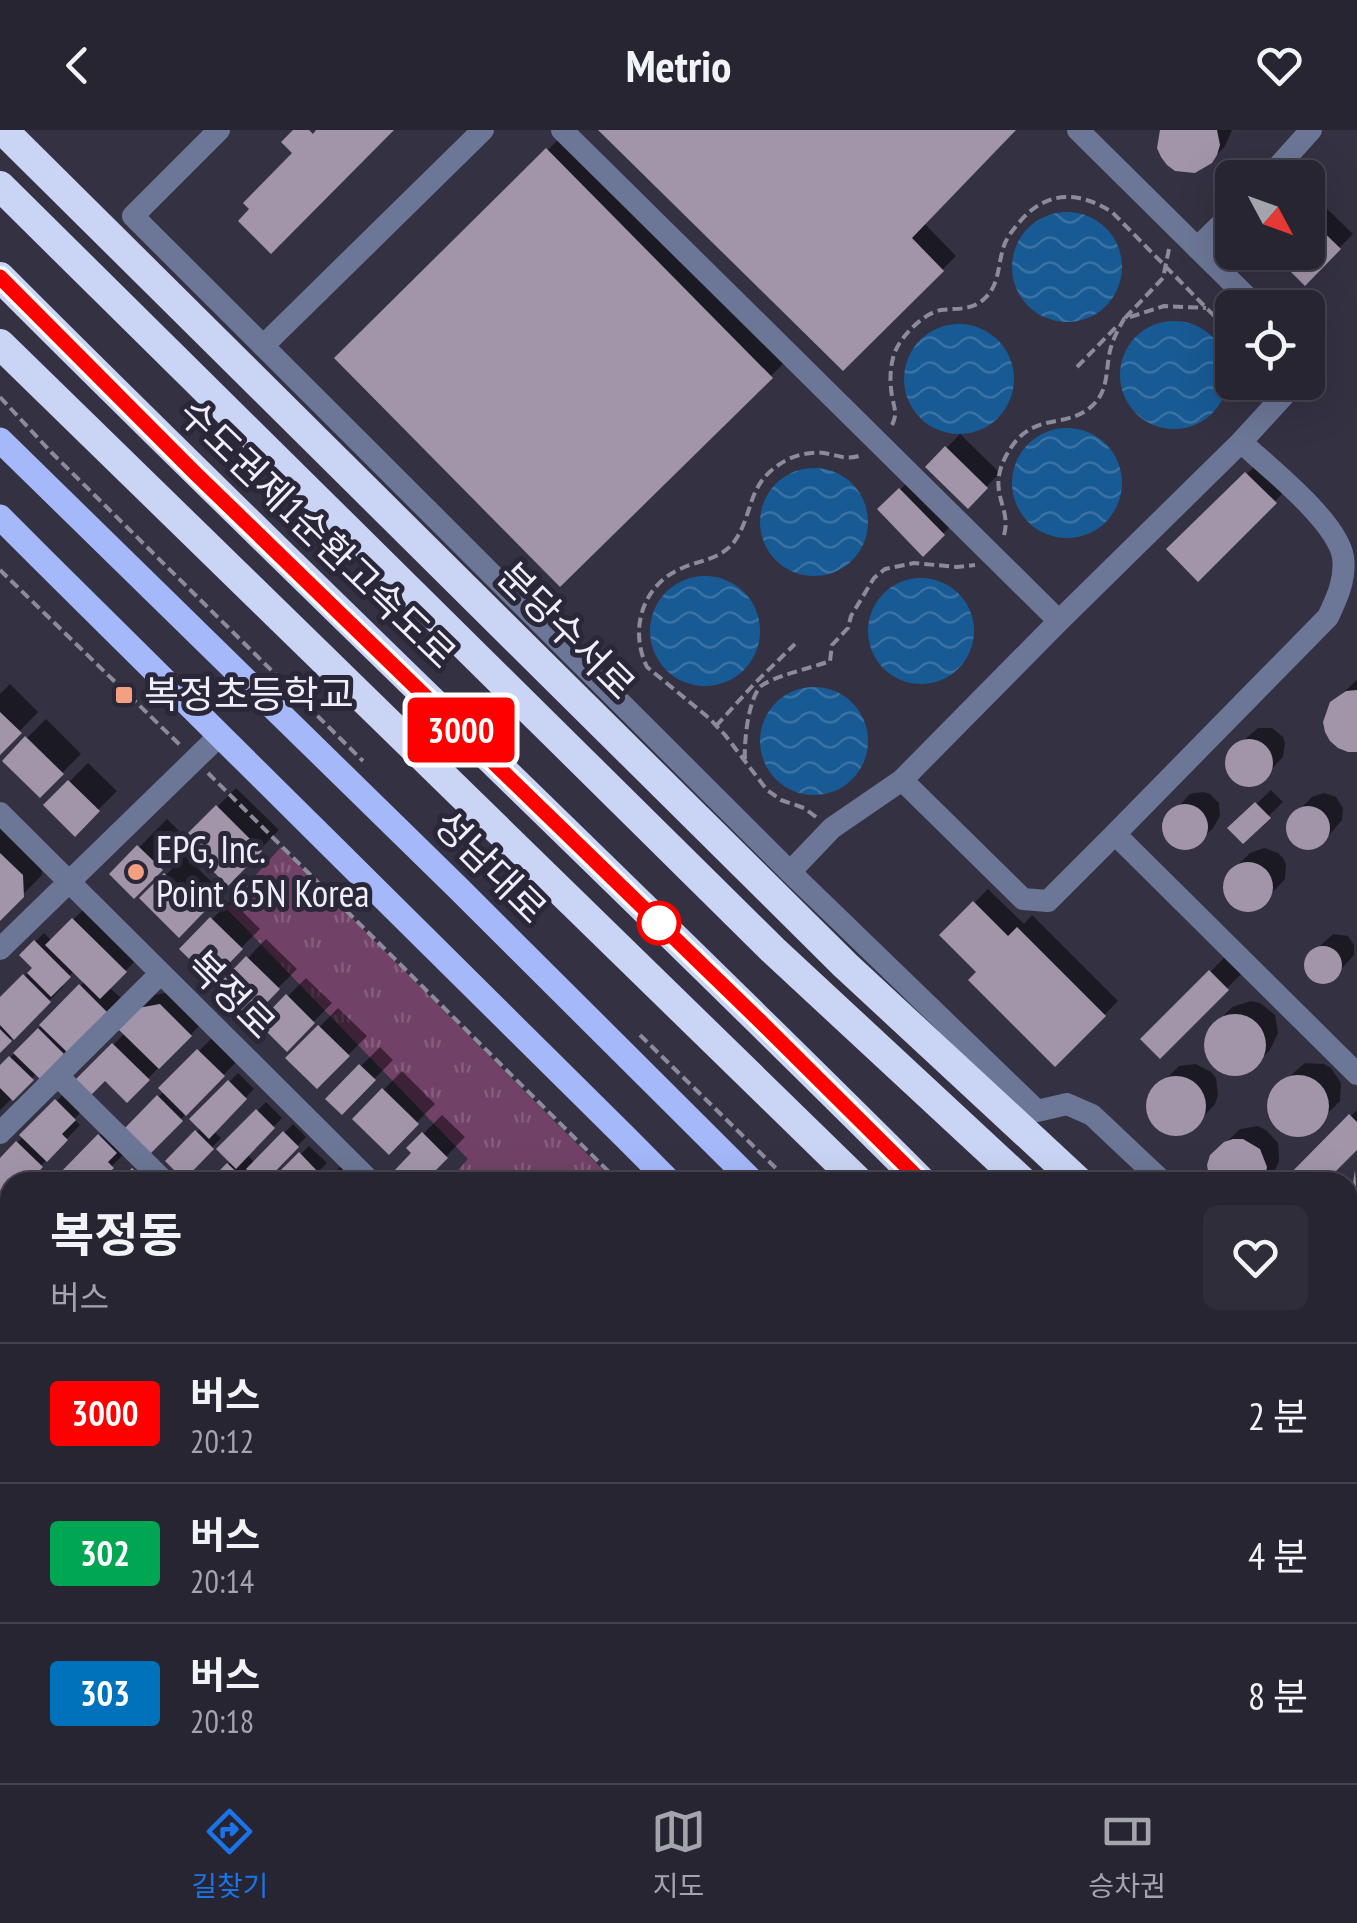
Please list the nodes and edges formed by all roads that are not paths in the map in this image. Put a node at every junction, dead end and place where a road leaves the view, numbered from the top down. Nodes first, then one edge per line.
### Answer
1 (4, 130) edge
2 (562, 130) edge
3 (1078, 130) edge
4 (1311, 130) edge
5 (204, 135) edge
6 (467, 135) edge
7 (1284, 160) edge
8 (0, 186) edge
9 (1215, 231) edge
10 (1197, 248) junction
11 (0, 277) edge
12 (1240, 290) edge
13 (0, 344) edge
14 (263, 346) junction
15 (1280, 400) edge
16 (0, 440) edge
17 (1241, 442) junction
18 (0, 517) edge
19 (1059, 620) junction
20 (218, 736) junction
21 (902, 780) junction
22 (0, 813) edge
23 (1116, 834) junction
24 (790, 872) junction
25 (68, 881) junction
26 (0, 949) edge
27 (160, 974) junction
28 (1357, 1074) edge
29 (58, 1076) junction
30 (0, 1133) edge
31 (155, 1172) edge
32 (361, 1172) edge
33 (660, 1172) edge
34 (743, 1172) edge
35 (849, 1172) edge
36 (912, 1172) edge
37 (1012, 1172) edge
38 (1068, 1172) edge
39 (1152, 1172) edge

1 - 38 highway, 분당수서로
2 - 19 street
3 - 10 street
4 - 7 street
5 - 14 street
6 - 14 street
8 - 37 highway
9 - 10 street
10 - 12 street
11 - 36 highway, 수도권제1순환고속도로
13 - 35 highway
14 - 24 street
15 - 17 street
16 - 34 main road, 성남대로
17 - 19 street
17 - 23 street
18 - 20 main road
19 - 21 street
20 - 25 street
20 - 33 main road
21 - 23 street
21 - 24 street
22 - 25 street, 복정로
23 - 28 street
24 - 39 street
25 - 26 street
25 - 27 street, 복정로
27 - 29 street
27 - 32 street, 복정로
29 - 30 street
29 - 31 street

